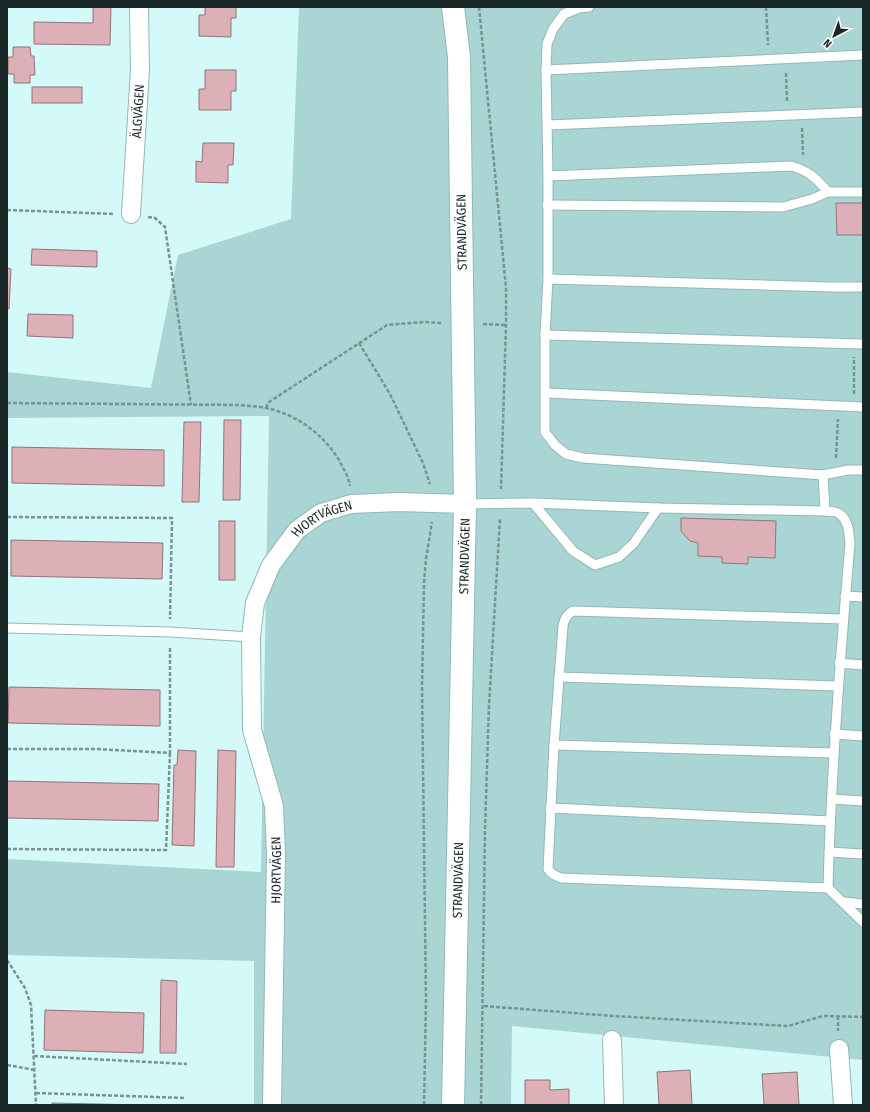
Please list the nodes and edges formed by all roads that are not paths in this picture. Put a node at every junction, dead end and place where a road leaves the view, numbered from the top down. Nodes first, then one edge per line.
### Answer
1 (139, 7) edge
2 (454, 7) edge
3 (589, 7) edge
4 (863, 55) edge
5 (546, 70) junction
6 (863, 112) edge
7 (548, 125) junction
8 (548, 176) junction
9 (828, 192) junction
10 (863, 192) edge
11 (547, 205) junction
12 (131, 214) road end
13 (548, 279) junction
14 (863, 287) edge
15 (545, 335) junction
16 (859, 344) edge
17 (546, 393) junction
18 (863, 407) edge
19 (863, 470) edge
20 (823, 475) junction
21 (533, 503) junction
22 (465, 504) junction
23 (658, 508) junction
24 (825, 511) junction
25 (845, 596) junction
26 (863, 596) edge
27 (843, 619) junction
28 (7, 628) edge
29 (251, 637) junction
30 (839, 663) junction
31 (863, 665) edge
32 (558, 677) junction
33 (838, 686) junction
34 (834, 734) junction
35 (863, 736) edge
36 (554, 745) junction
37 (833, 753) junction
38 (832, 799) junction
39 (863, 801) edge
40 (550, 808) junction
41 (830, 821) junction
42 (829, 852) junction
43 (863, 854) edge
44 (828, 888) junction
45 (844, 902) junction
46 (863, 904) edge
47 (863, 922) edge
48 (612, 1040) dead end
49 (839, 1049) dead end
50 (272, 1105) edge
51 (453, 1105) edge
52 (614, 1105) edge
53 (843, 1105) edge

1 - 12 street, ÄLGVÄGEN
2 - 22 street, STRANDVÄGEN
3 - 5 lane
4 - 5 lane
5 - 7 lane
6 - 7 lane
7 - 8 lane
8 - 9 lane
8 - 11 lane
9 - 10 lane
9 - 11 lane
11 - 13 lane
13 - 14 lane
13 - 15 lane
15 - 16 lane
15 - 17 lane
17 - 18 lane
17 - 20 lane
19 - 20 lane
20 - 24 lane
21 - 22 lane
21 - 23 lane
21 - 23 lane
22 - 29 street, HJORTVÄGEN
22 - 51 street, STRANDVÄGEN
23 - 24 lane
24 - 25 lane
25 - 26 lane
25 - 27 lane
27 - 30 lane
27 - 32 lane
28 - 29 lane
29 - 50 street, HJORTVÄGEN
30 - 31 lane
30 - 33 lane
32 - 33 lane
32 - 36 lane
33 - 34 lane
34 - 35 lane
34 - 37 lane
36 - 37 lane
36 - 40 lane
37 - 38 lane
38 - 39 lane
38 - 41 lane
40 - 41 lane
40 - 44 lane
41 - 42 lane
42 - 43 lane
42 - 44 lane
44 - 45 lane
45 - 46 lane
45 - 47 lane
48 - 52 street
49 - 53 street

